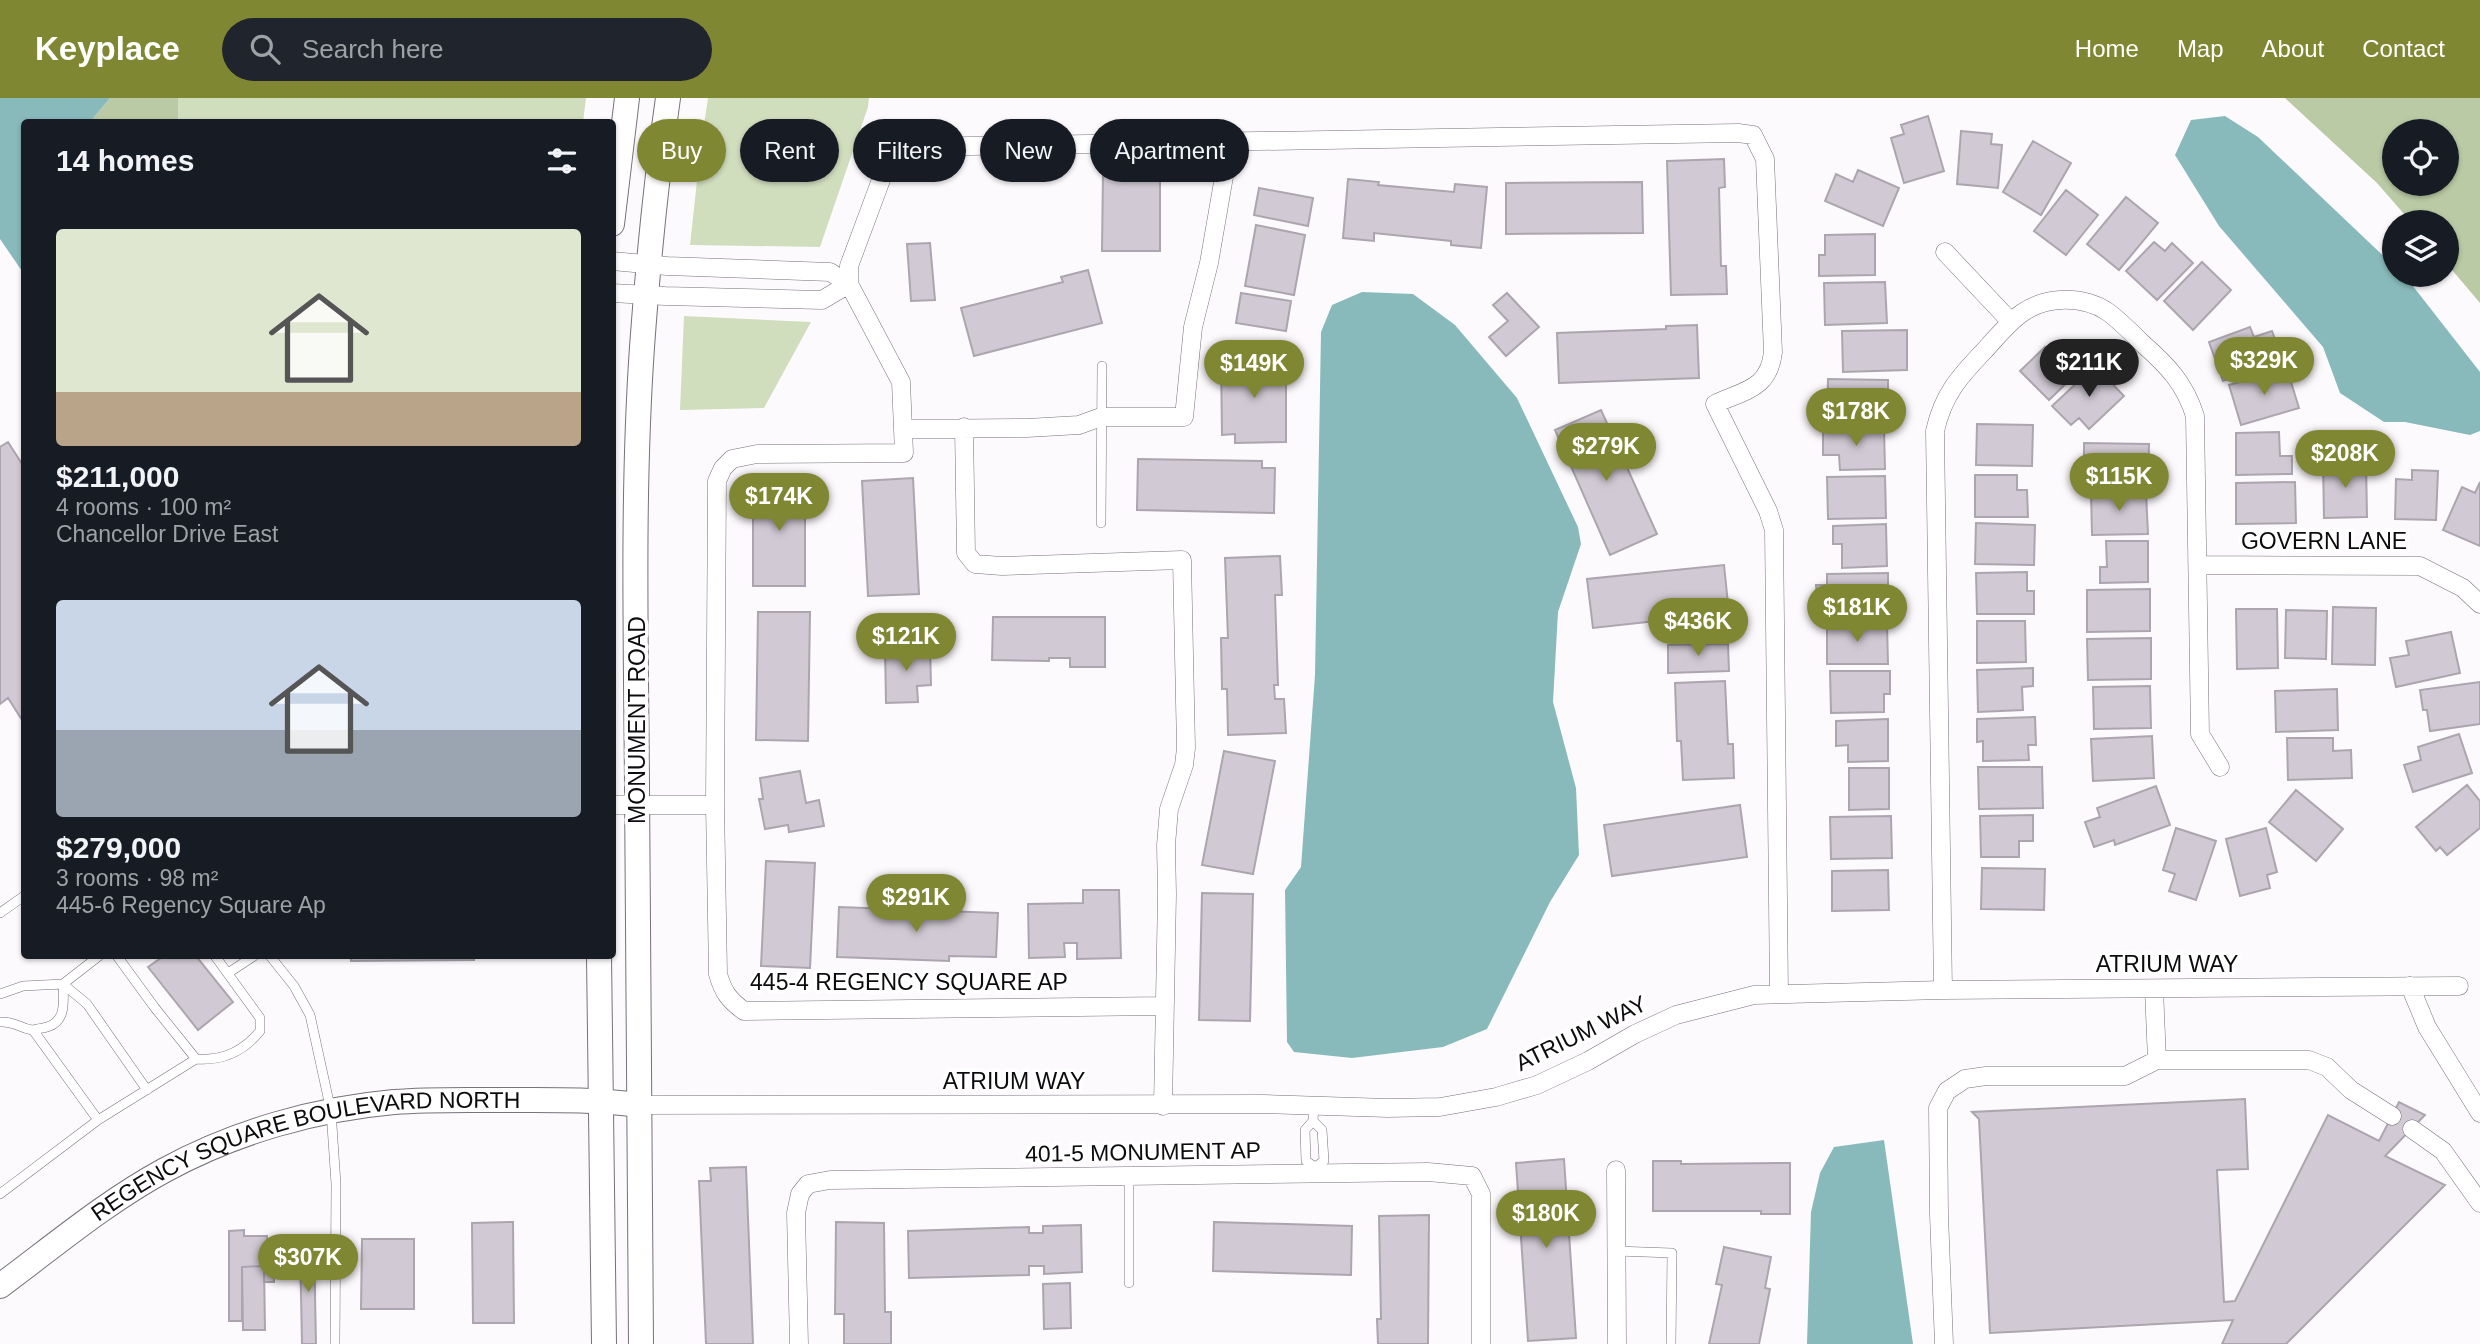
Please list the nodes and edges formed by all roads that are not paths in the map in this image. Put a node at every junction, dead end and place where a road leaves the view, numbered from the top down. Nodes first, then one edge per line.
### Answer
1 (627, 98) edge
2 (668, 98) edge
3 (1249, 142) edge
4 (1090, 144) edge
5 (1223, 182) edge
6 (616, 190) edge
7 (1945, 252) dead end
8 (616, 261) edge
9 (650, 265) junction
10 (749, 269) junction
11 (849, 284) junction
12 (616, 293) edge
13 (647, 295) junction
14 (748, 298) junction
15 (2011, 322) junction
16 (1102, 366) dead end
17 (1101, 417) junction
18 (964, 427) junction
19 (904, 429) junction
20 (1101, 523) dead end
21 (2199, 565) junction
22 (2480, 604) edge
23 (2220, 767) dead end
24 (616, 804) edge
25 (637, 805) junction
26 (715, 805) junction
27 (21, 898) edge
28 (0, 913) edge
29 (95, 959) edge
30 (119, 959) edge
31 (217, 959) edge
32 (249, 959) edge
33 (273, 959) edge
34 (599, 959) edge
35 (228, 973) junction
36 (63, 984) junction
37 (2410, 986) junction
38 (2459, 986) dead end
39 (2154, 989) junction
40 (1943, 990) junction
41 (1779, 993) junction
42 (0, 994) edge
43 (1163, 1006) junction
44 (0, 1022) edge
45 (33, 1030) junction
46 (196, 1059) junction
47 (2157, 1060) junction
48 (147, 1090) junction
49 (601, 1100) junction
50 (638, 1105) junction
51 (1163, 1106) junction
52 (331, 1111) junction
53 (1314, 1113) junction
54 (2480, 1113) edge
55 (2392, 1116) dead end
56 (99, 1120) junction
57 (2412, 1129) dead end
58 (1315, 1170) junction
59 (1615, 1170) dead end
60 (1129, 1176) junction
61 (0, 1194) edge
62 (2480, 1203) edge
63 (1616, 1251) junction
64 (1129, 1283) dead end
65 (0, 1286) edge
66 (335, 1344) edge
67 (604, 1344) edge
68 (641, 1344) edge
69 (799, 1344) edge
70 (1480, 1344) edge
71 (1617, 1344) edge
72 (1671, 1344) edge
73 (1944, 1344) edge

1 - 6 main road
2 - 9 main road, MONUMENT ROAD
3 - 41 street
4 - 11 street
5 - 17 street
7 - 15 street
8 - 9 street
9 - 10 street
9 - 13 main road, MONUMENT ROAD
10 - 11 street
10 - 14 street
11 - 14 street
11 - 19 street
12 - 13 street
13 - 14 street
13 - 25 main road, MONUMENT ROAD
15 - 21 street
15 - 40 street
16 - 17 lane
17 - 18 street
17 - 20 lane
18 - 19 street
18 - 43 street
19 - 26 street, 445-4 REGENCY SQUARE AP
21 - 22 street, GOVERN LANE
21 - 23 street
24 - 25 street
25 - 26 street
25 - 50 main road, MONUMENT ROAD
26 - 43 street, 445-4 REGENCY SQUARE AP
27 - 28 lane
29 - 36 lane
30 - 46 lane
31 - 35 lane
32 - 35 lane
33 - 52 lane
34 - 49 main road
35 - 46 lane
36 - 42 lane
36 - 45 lane
36 - 48 lane
37 - 38 street, ATRIUM WAY
37 - 39 street, ATRIUM WAY
37 - 54 street
39 - 40 street, ATRIUM WAY
39 - 47 street
40 - 41 street, ATRIUM WAY
41 - 53 street, ATRIUM WAY
43 - 51 street
44 - 45 lane
45 - 56 lane
46 - 48 lane
47 - 55 street
47 - 73 street
48 - 56 lane
49 - 50 main road, REGENCY SQUARE BOULEVARD NORTH
49 - 52 main road, REGENCY SQUARE BOULEVARD NORTH
49 - 67 main road
50 - 51 street, ATRIUM WAY
50 - 68 main road, MONUMENT ROAD
51 - 53 street, ATRIUM WAY
52 - 65 main road, REGENCY SQUARE BOULEVARD NORTH
52 - 66 lane
53 - 58 lane
53 - 58 lane
56 - 61 lane
57 - 62 street
58 - 60 street, 401-5 MONUMENT AP
58 - 70 street, 401-5 MONUMENT AP
59 - 63 street
60 - 64 lane
60 - 69 street, 401-5 MONUMENT AP
63 - 71 street
63 - 72 lane

